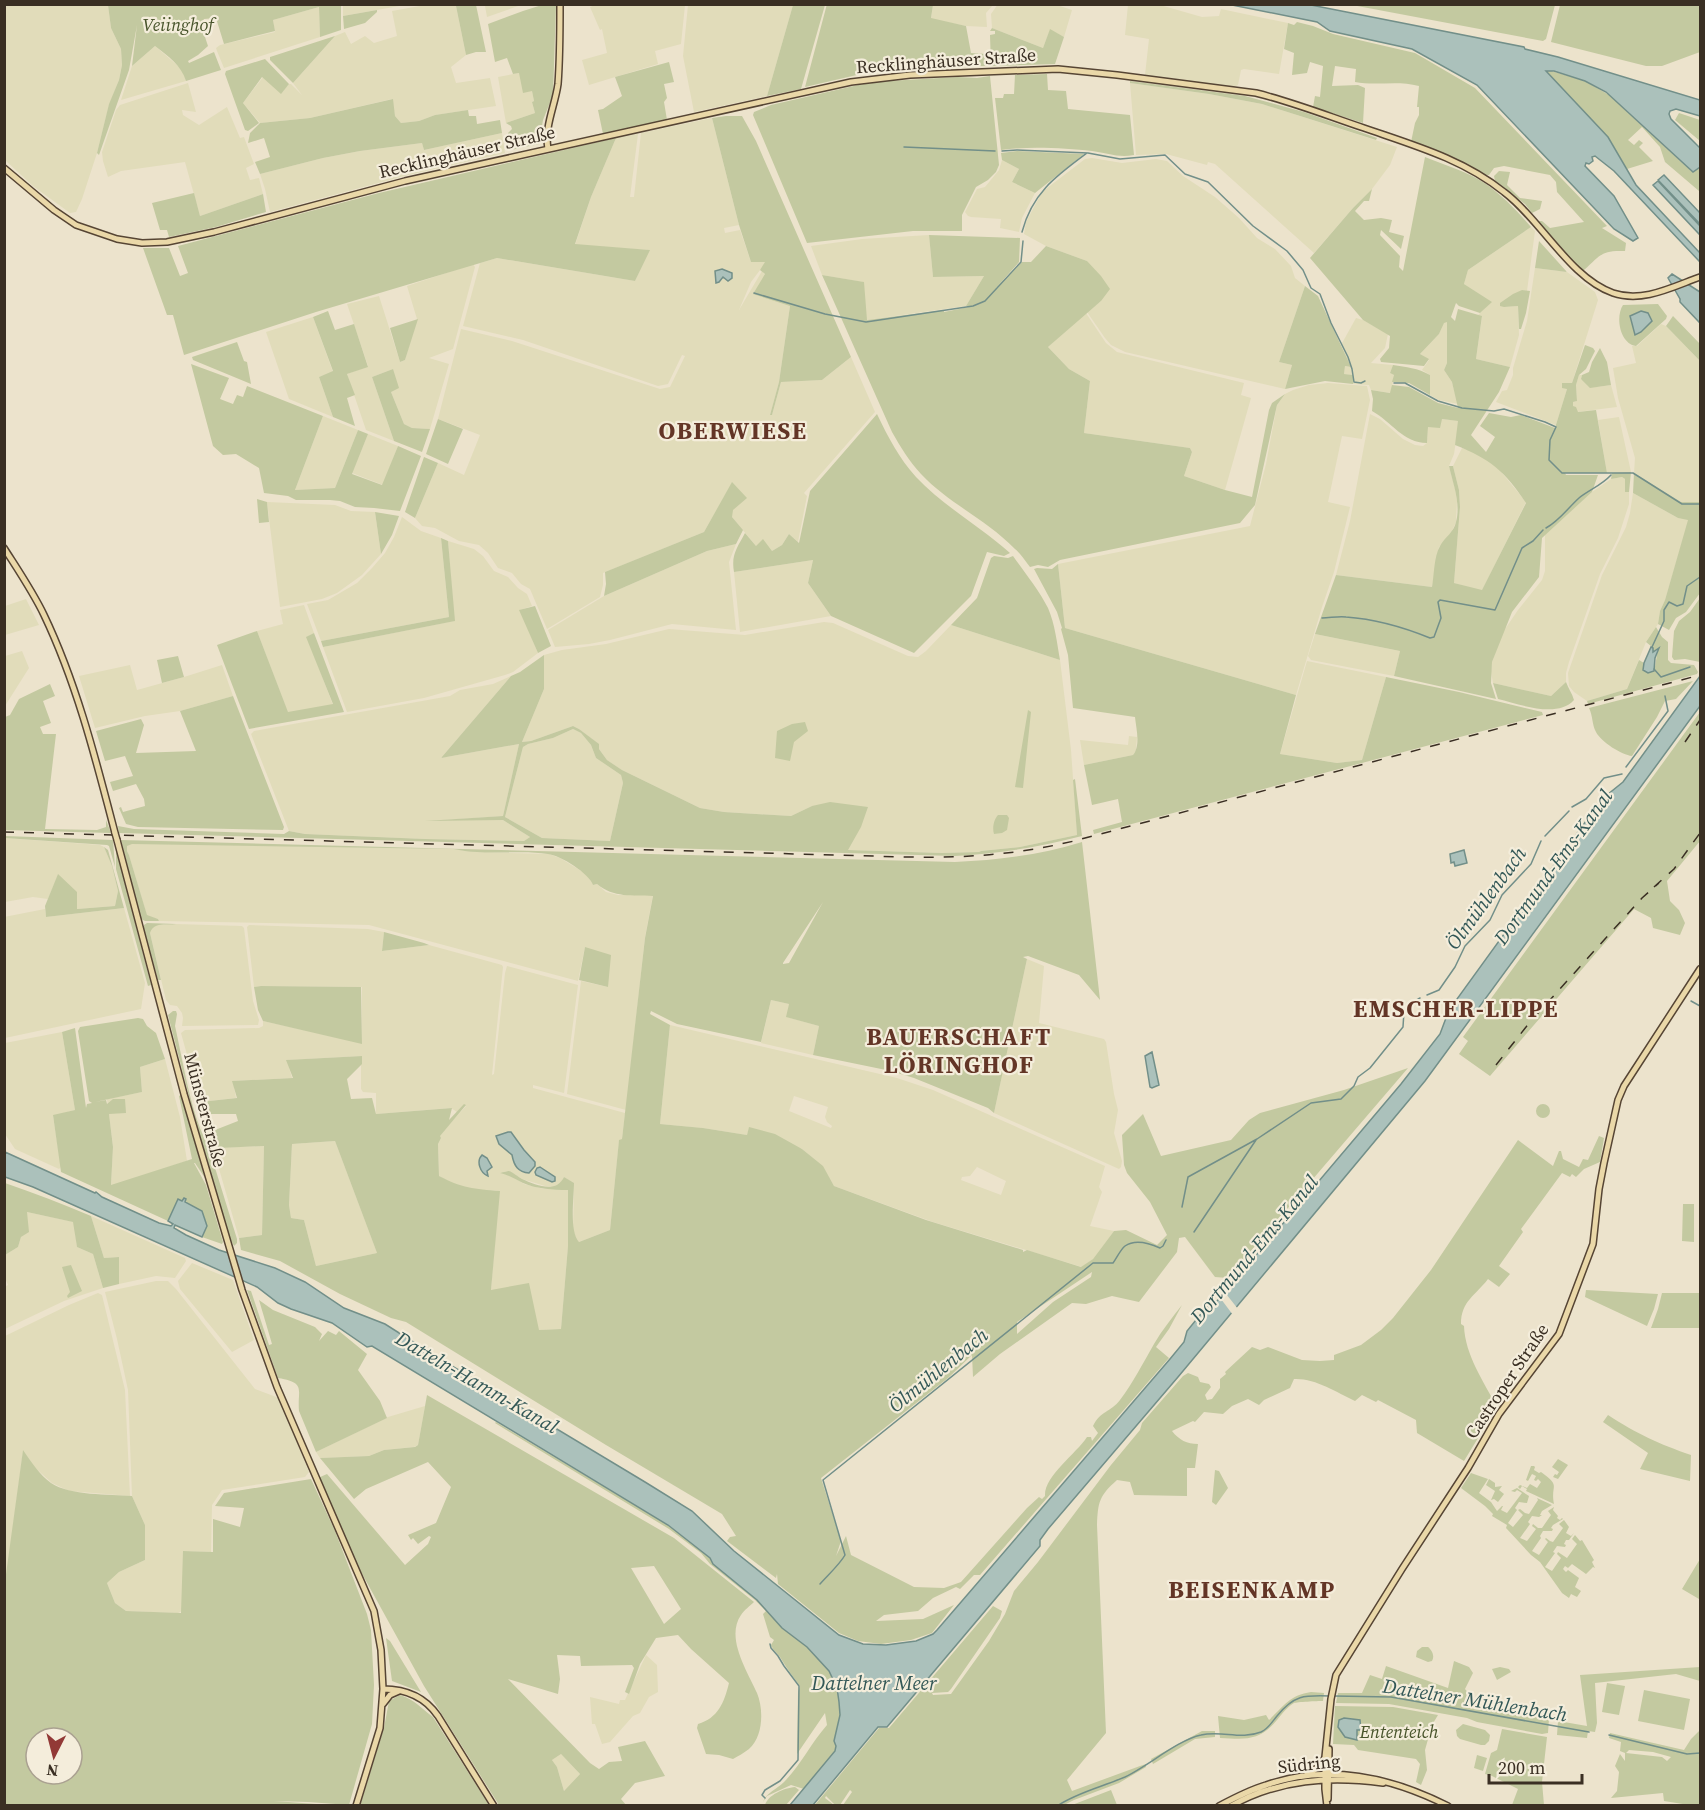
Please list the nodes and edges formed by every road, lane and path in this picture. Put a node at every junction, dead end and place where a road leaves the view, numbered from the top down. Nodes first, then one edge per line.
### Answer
1 (560, 4) edge
2 (548, 149) junction
3 (4, 168) edge
4 (1701, 277) edge
5 (4, 548) edge
6 (1701, 969) edge
7 (383, 1689) junction
8 (403, 1690) junction
9 (383, 1705) junction
10 (1328, 1729) junction
11 (1325, 1758) junction
12 (1298, 1777) junction
13 (1327, 1777) junction
14 (356, 1806) edge
15 (494, 1806) edge
16 (1219, 1806) edge
17 (1232, 1806) edge
18 (1327, 1806) edge
19 (1448, 1806) edge

1 - 2 main road
2 - 3 main road, Recklinghäuser Straße
2 - 4 main road, Recklinghäuser Straße
5 - 7 main road, Münsterstraße
6 - 10 main road, Castroper Straße
7 - 8 main road
7 - 9 main road, Münsterstraße
8 - 9 main road
8 - 15 main road
9 - 14 main road, Münsterstraße
10 - 11 main road, Castroper Straße
10 - 13 main road, Castroper Straße
11 - 12 main road
11 - 13 main road, Castroper Straße
12 - 13 main road, Südring
12 - 16 main road, Südring
13 - 17 main road, Südring
13 - 18 main road, Castroper Straße
13 - 19 main road, Südring

